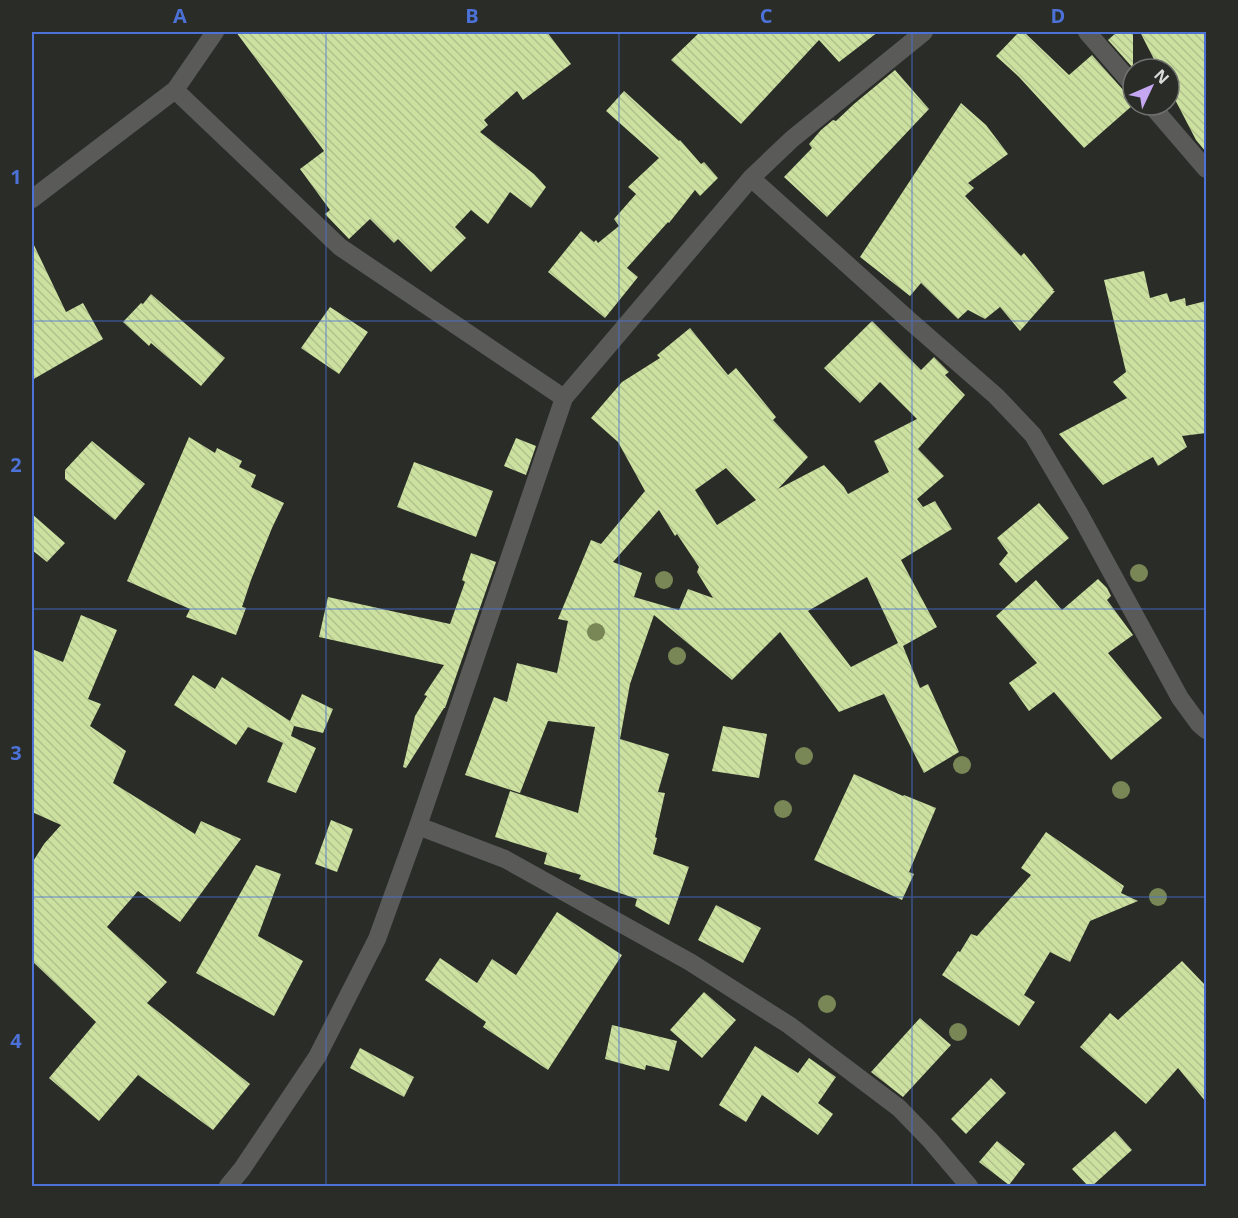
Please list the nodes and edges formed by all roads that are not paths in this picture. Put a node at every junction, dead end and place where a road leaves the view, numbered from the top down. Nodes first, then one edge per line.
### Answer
1 (215, 32) edge
2 (924, 32) edge
3 (1087, 32) edge
4 (1121, 71) edge
5 (175, 90) junction
6 (1160, 117) edge
7 (1206, 170) edge
8 (751, 178) junction
9 (32, 200) edge
10 (564, 399) junction
11 (1206, 730) edge
12 (418, 826) junction
13 (228, 1186) edge
14 (969, 1186) edge

1 - 5 street
2 - 8 street
3 - 4 street
5 - 9 street
5 - 10 street
6 - 7 street
8 - 10 street
8 - 11 street
10 - 12 street
12 - 13 street
12 - 14 street

